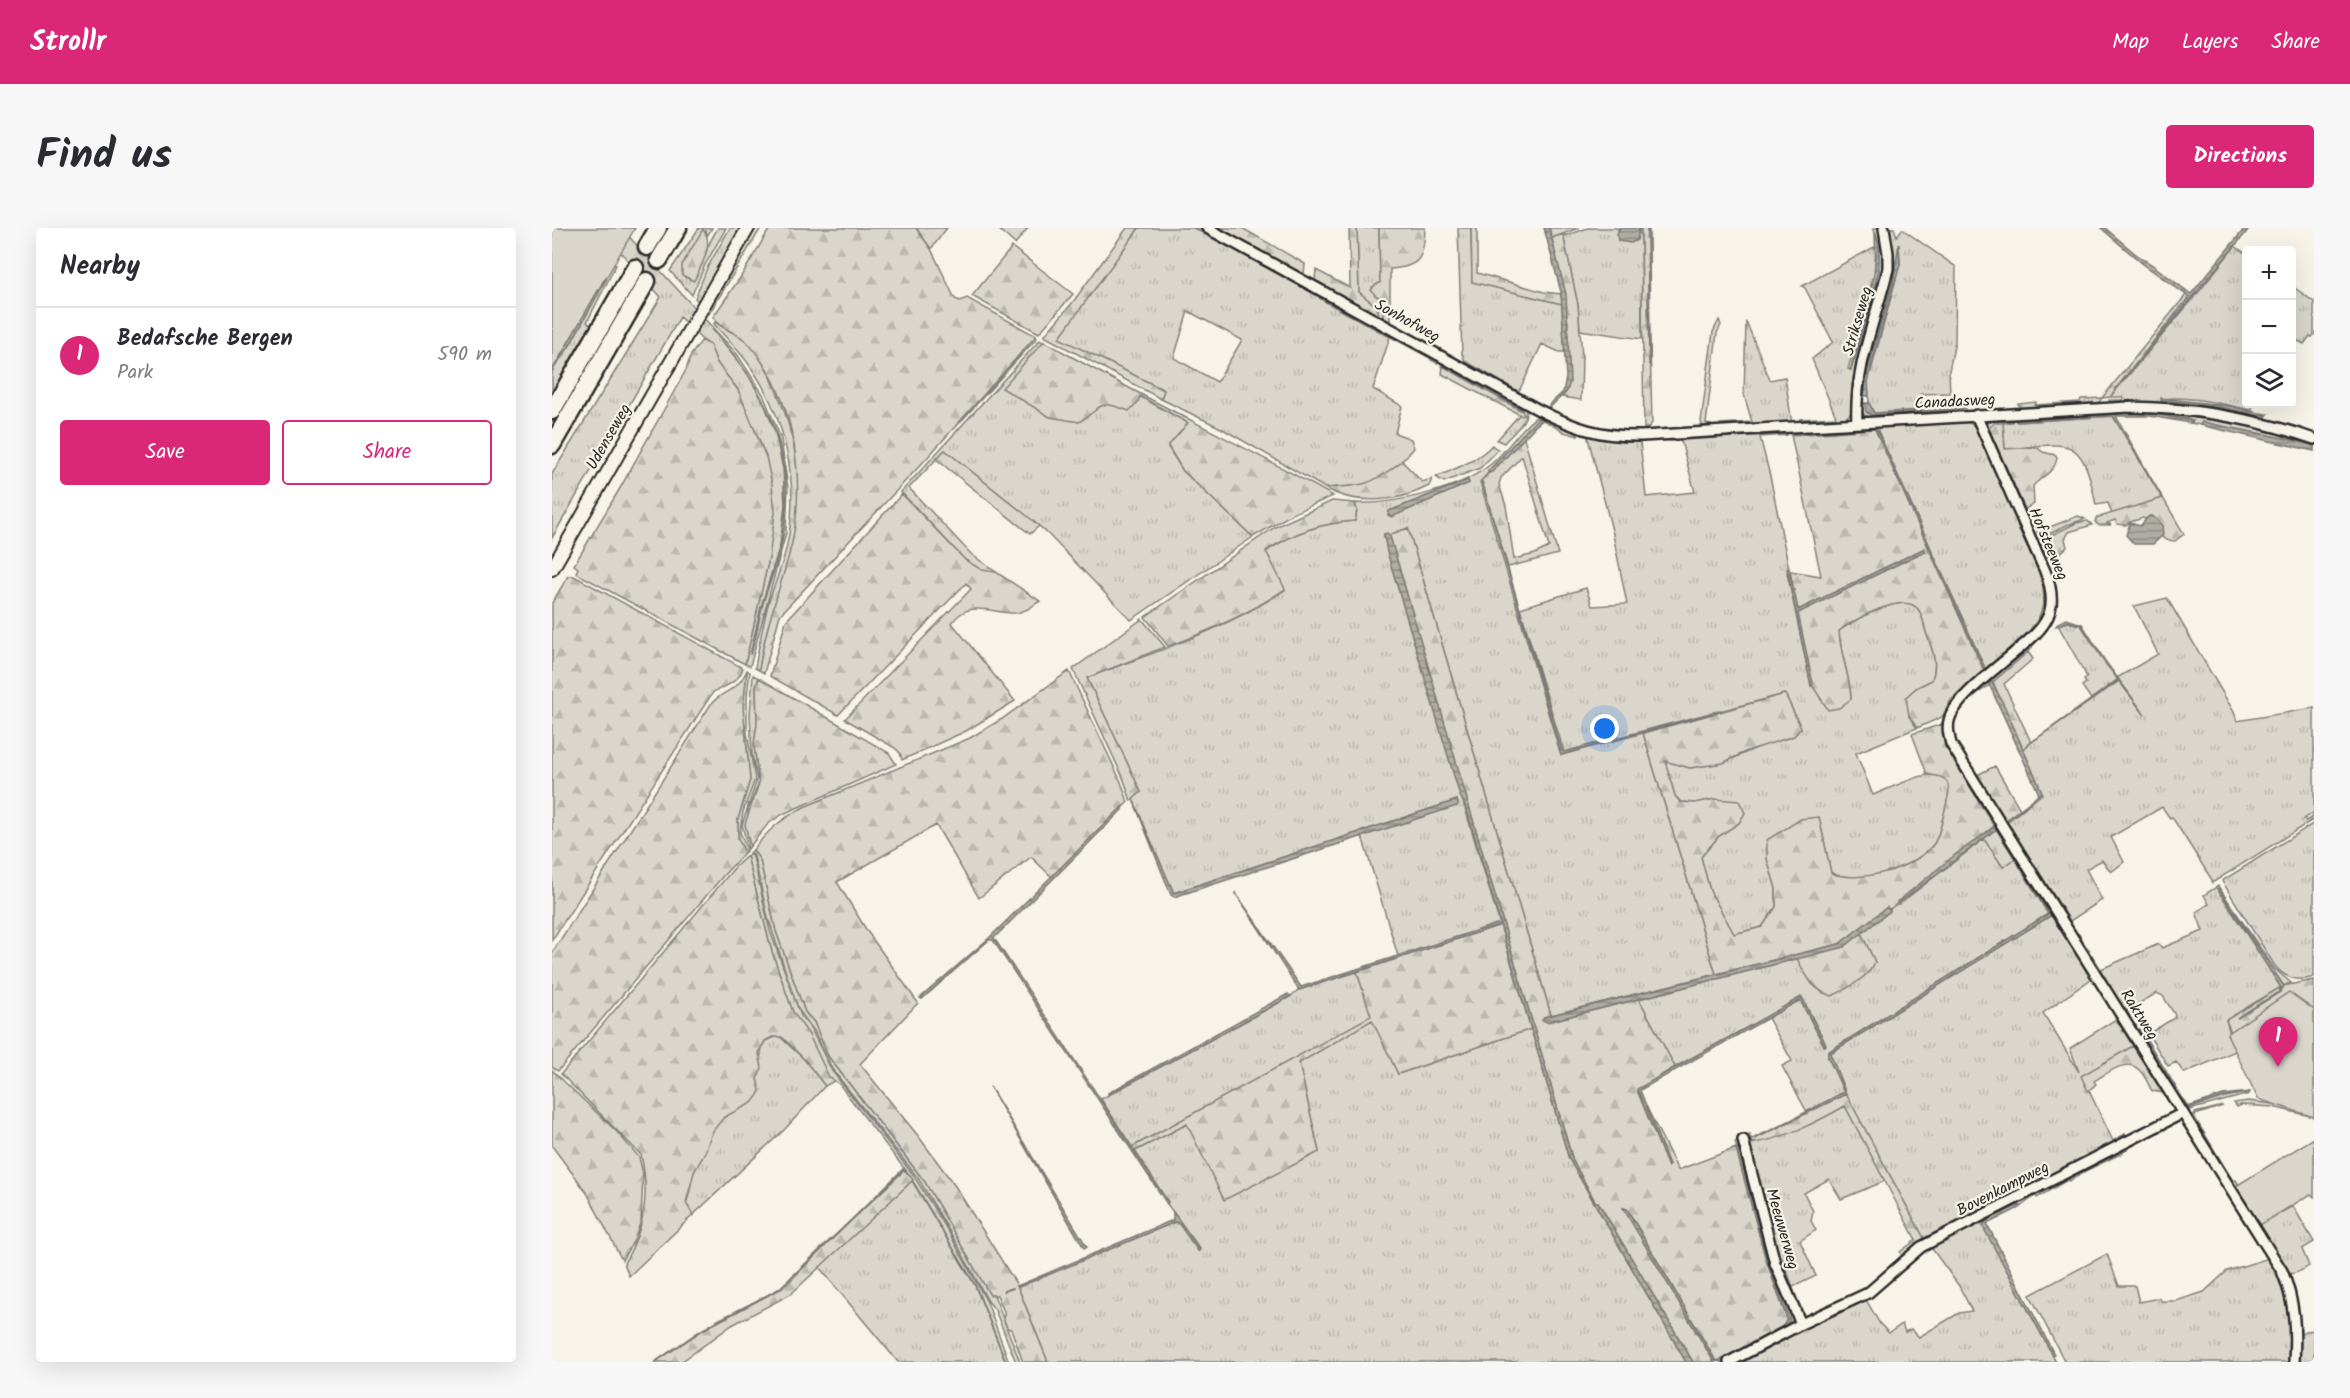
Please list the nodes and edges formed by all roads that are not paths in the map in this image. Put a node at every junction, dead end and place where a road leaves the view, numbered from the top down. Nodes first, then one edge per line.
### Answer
1 (658, 228) edge
2 (678, 228) edge
3 (748, 228) edge
4 (1208, 228) edge
5 (1884, 228) edge
6 (647, 247) tunnel mouth
7 (659, 260) tunnel mouth
8 (635, 268) tunnel mouth
9 (647, 281) tunnel mouth
10 (552, 411) edge
11 (1976, 415) junction
12 (1857, 423) junction
13 (1595, 433) joint
14 (2314, 439) edge
15 (552, 445) edge
16 (552, 569) edge
17 (1948, 721) joint
18 (2183, 1113) junction
19 (1743, 1140) dead end
20 (1802, 1324) junction
21 (1730, 1362) edge
22 (2294, 1362) edge

1 - 6 highway
2 - 7 highway
3 - 16 street, Udenseweg
4 - 13 street, Sonhofweg
5 - 12 street, Strikseweg
8 - 10 highway
9 - 15 highway
11 - 12 street, Canadasweg
11 - 14 street, Canadasweg
11 - 17 street, Hofsteeweg
12 - 13 street, Canadasweg
17 - 18 street, Raktweg
18 - 20 street, Bovenkampweg
18 - 22 street, Raktweg
19 - 20 street, Meeuwerweg
20 - 21 street, Bovenkampweg

